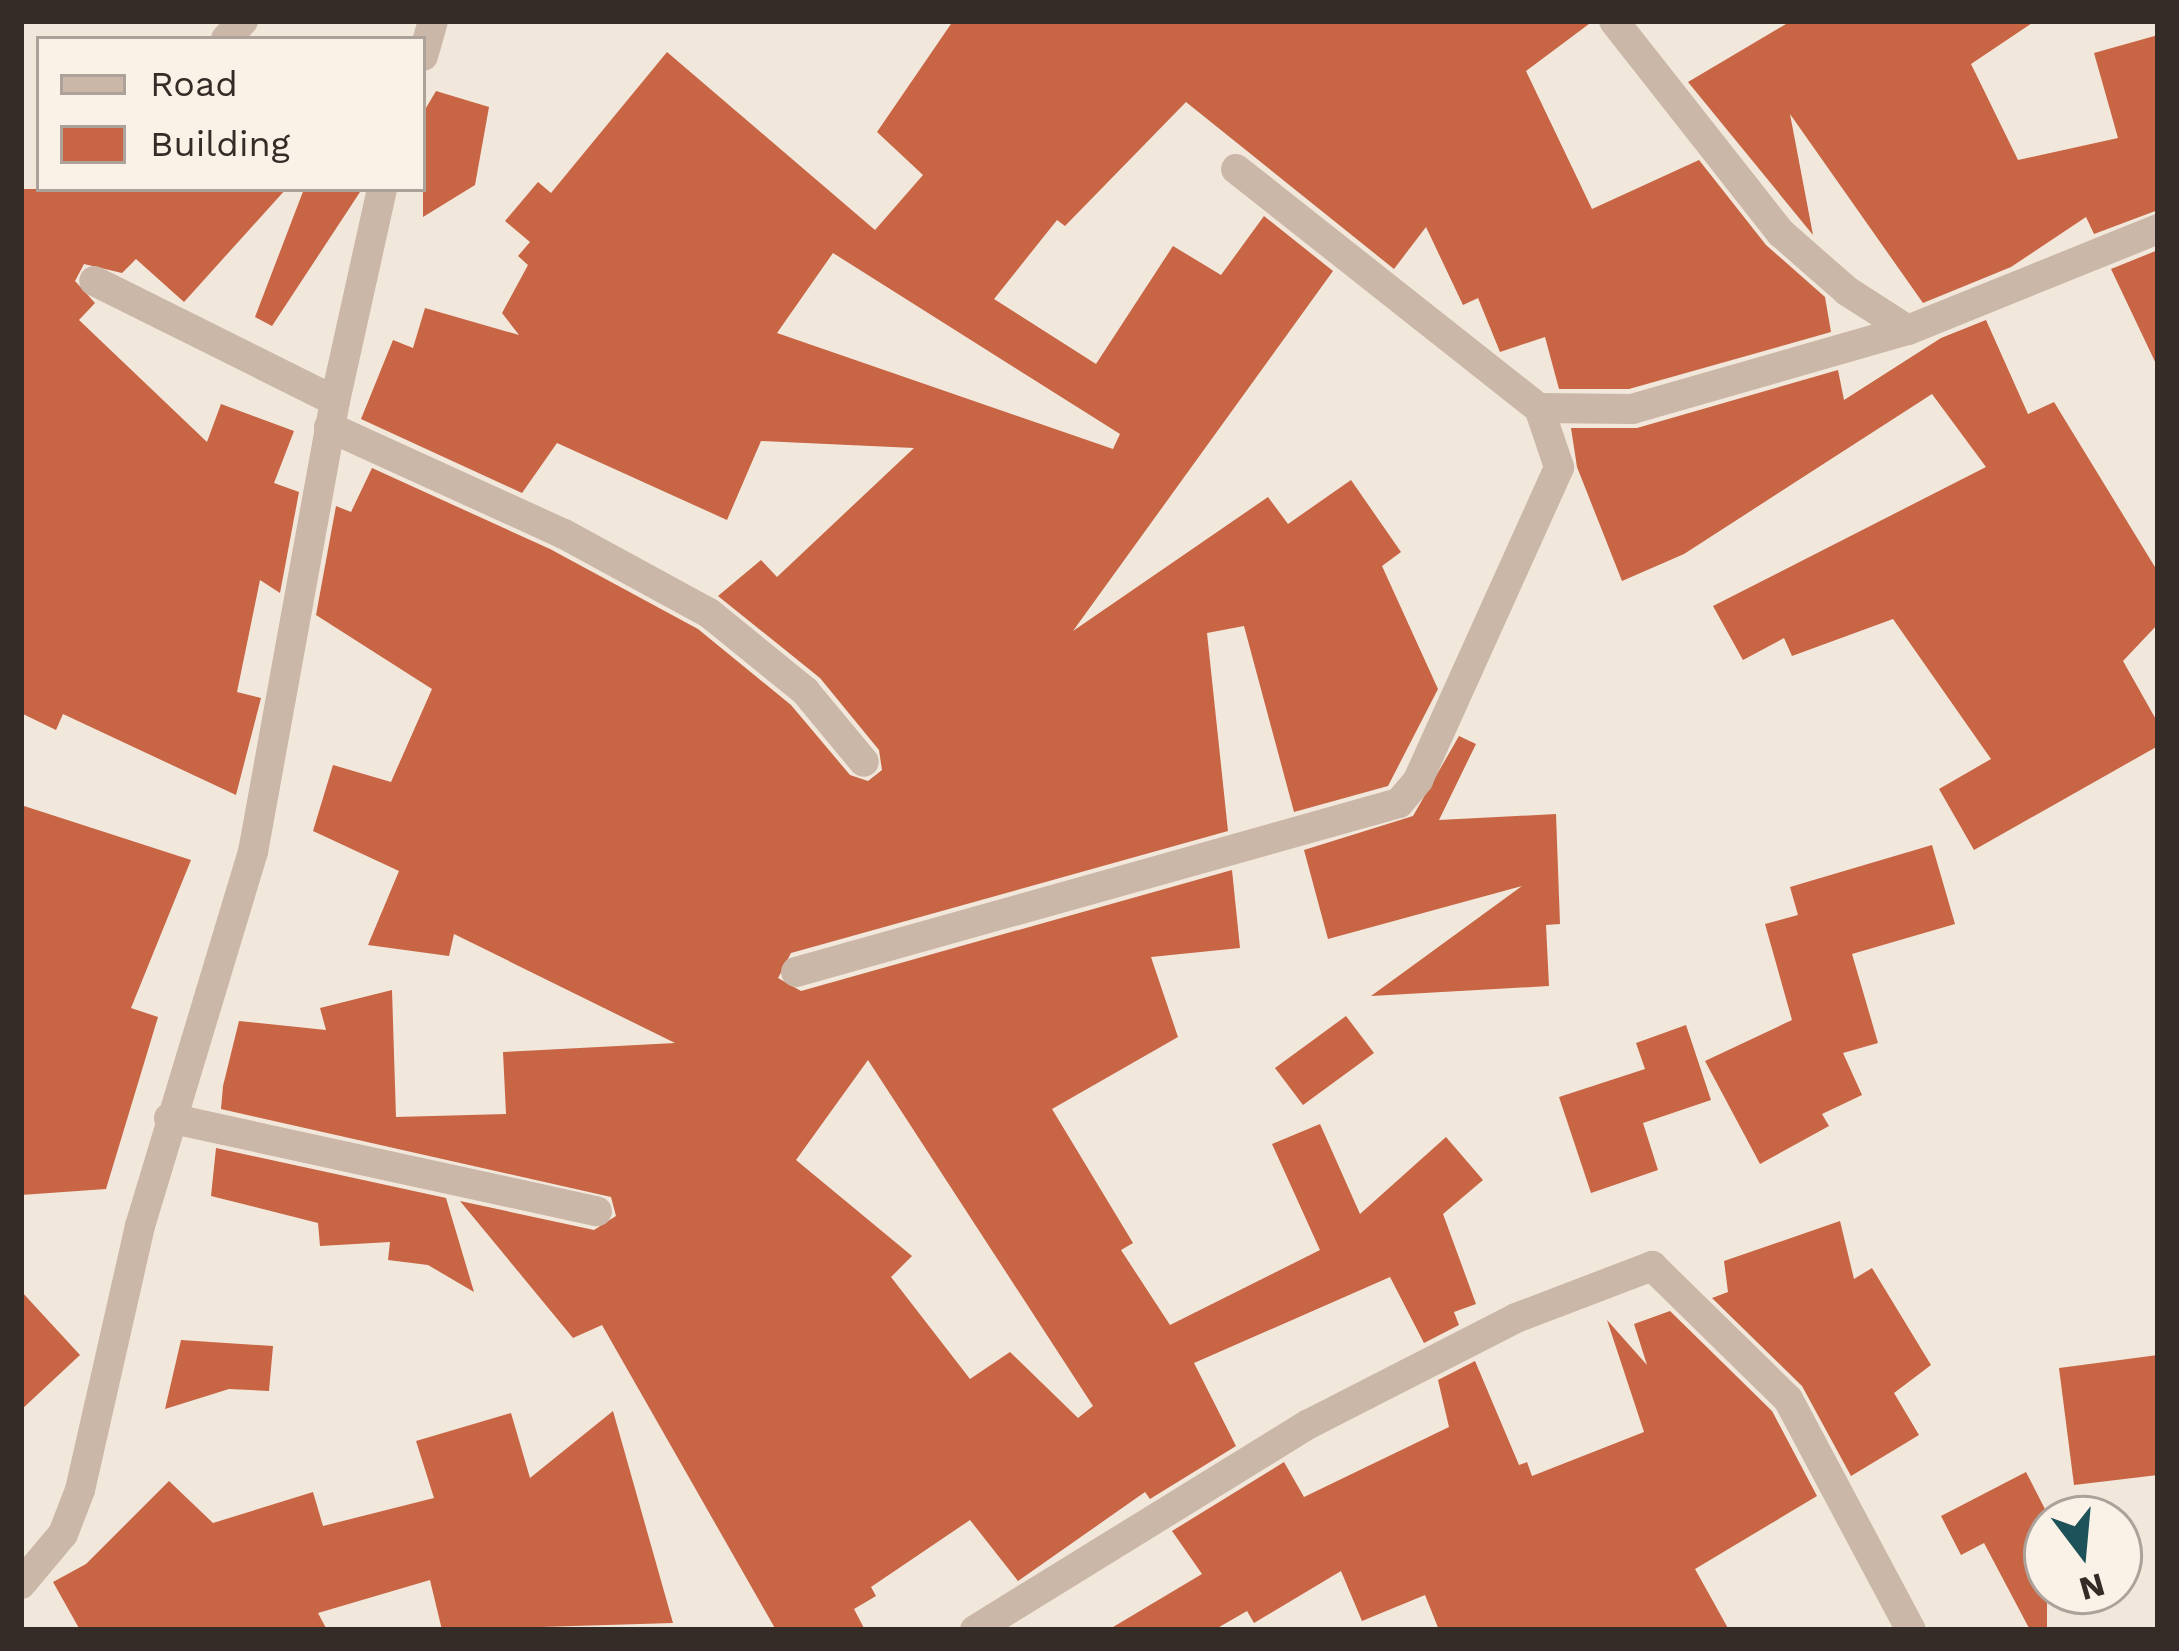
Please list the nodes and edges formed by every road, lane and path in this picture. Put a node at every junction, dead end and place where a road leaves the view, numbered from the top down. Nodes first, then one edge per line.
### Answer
1 (1614, 21) edge
2 (1236, 169) dead end
3 (381, 192) edge
4 (2158, 229) edge
5 (94, 281) dead end
6 (1908, 330) junction
7 (1539, 408) junction
8 (332, 414) junction
9 (864, 762) dead end
10 (796, 972) dead end
11 (169, 1118) junction
12 (597, 1211) dead end
13 (21, 1584) edge
14 (975, 1630) edge
15 (1911, 1630) edge

1 - 6 street
2 - 7 street
3 - 8 street
4 - 6 street
5 - 8 street
6 - 7 street
7 - 10 street
8 - 9 street
8 - 11 street
11 - 12 street
11 - 13 street
14 - 15 street

